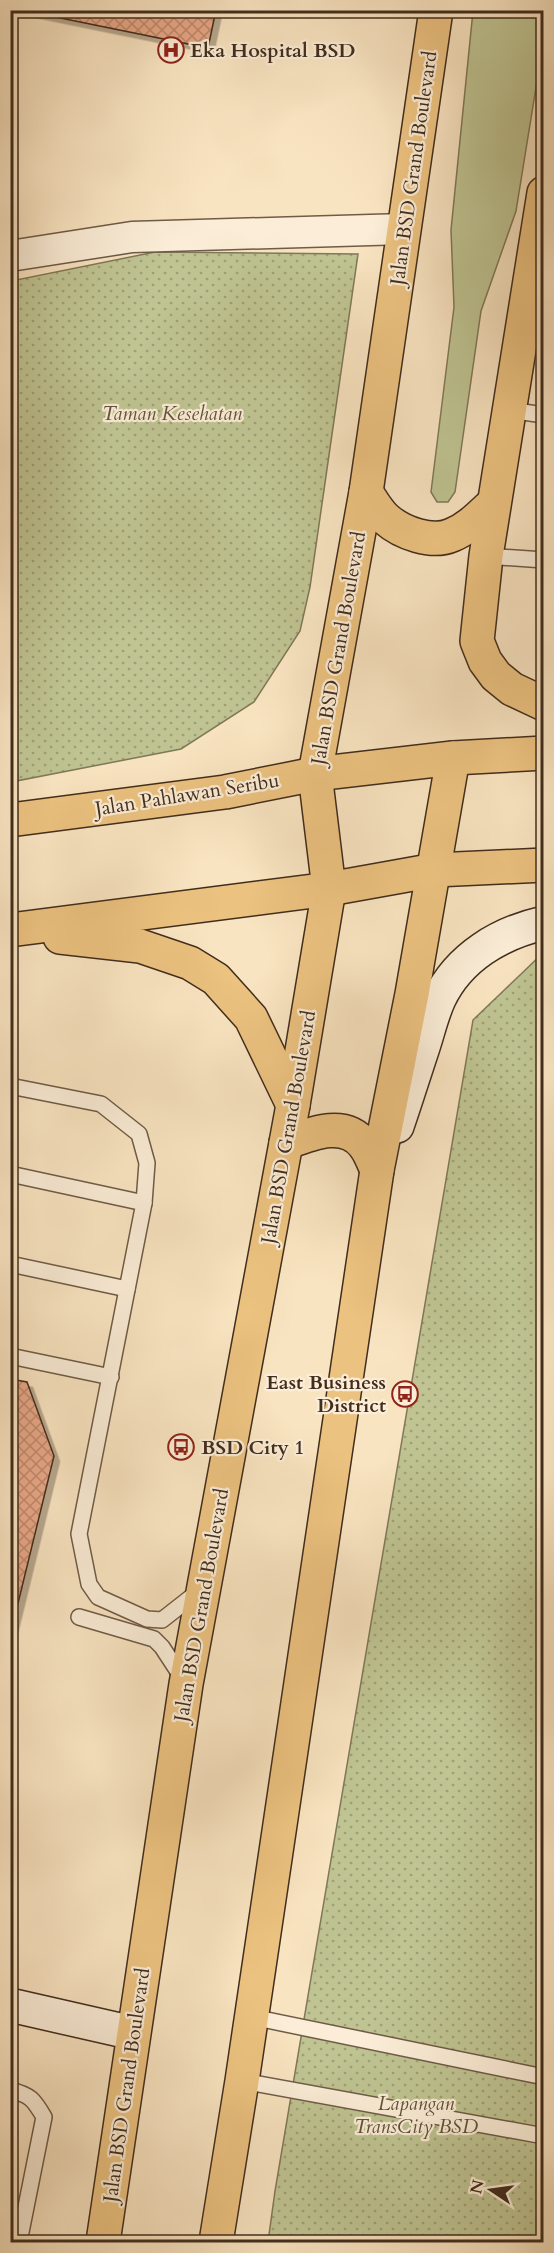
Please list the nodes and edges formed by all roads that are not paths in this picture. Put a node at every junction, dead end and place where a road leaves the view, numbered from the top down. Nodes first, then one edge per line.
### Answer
1 (436, 10) edge
2 (542, 214) edge
3 (404, 229) junction
4 (10, 256) edge
5 (509, 410) junction
6 (543, 415) edge
7 (366, 492) junction
8 (494, 503) junction
9 (486, 556) junction
10 (543, 560) edge
11 (543, 704) edge
12 (543, 753) edge
13 (453, 758) junction
14 (315, 774) junction
15 (10, 820) edge
16 (543, 865) edge
17 (435, 870) junction
18 (329, 890) junction
19 (543, 923) edge
20 (10, 930) edge
21 (10, 1086) edge
22 (293, 1105) junction
23 (286, 1143) junction
24 (10, 1174) edge
25 (375, 1186) junction
26 (144, 1203) junction
27 (10, 1263) edge
28 (127, 1289) junction
29 (10, 1356) edge
30 (111, 1377) junction
31 (202, 1589) junction
32 (125, 1610) junction
33 (79, 1617) dead end
34 (120, 1629) junction
35 (186, 1684) junction
36 (10, 2006) edge
37 (252, 2017) junction
38 (133, 2033) junction
39 (543, 2077) edge
40 (242, 2080) junction
41 (10, 2090) edge
42 (543, 2136) edge
43 (19, 2242) edge
44 (103, 2242) edge
45 (216, 2242) edge

1 - 3 main road, Jalan BSD Grand Boulevard
2 - 5 main road
3 - 4 street
3 - 7 main road, Jalan BSD Grand Boulevard
5 - 6 lane
5 - 8 main road
7 - 8 main road
7 - 14 main road, Jalan BSD Grand Boulevard
8 - 9 main road
9 - 10 lane
9 - 11 main road
12 - 13 main road, Jalan Pahlawan Seribu
13 - 14 main road, Jalan Pahlawan Seribu
13 - 17 main road
14 - 15 main road, Jalan Pahlawan Seribu
14 - 18 main road, Jalan BSD Grand Boulevard
16 - 17 main road
17 - 18 main road
17 - 25 main road
18 - 20 main road
18 - 22 main road, Jalan BSD Grand Boulevard
19 - 25 street
20 - 22 main road
21 - 26 lane
22 - 23 main road, Jalan BSD Grand Boulevard
23 - 25 main road
23 - 31 main road, Jalan BSD Grand Boulevard
24 - 26 lane
25 - 37 main road
26 - 28 lane
27 - 28 lane
28 - 30 lane
29 - 30 lane
30 - 32 lane
31 - 32 lane
31 - 35 main road, Jalan BSD Grand Boulevard
32 - 34 lane
33 - 34 lane
34 - 35 lane
35 - 38 main road, Jalan BSD Grand Boulevard
36 - 38 street
37 - 39 lane
37 - 40 main road
38 - 44 main road, Jalan BSD Grand Boulevard
40 - 42 lane
40 - 45 main road
41 - 43 lane

